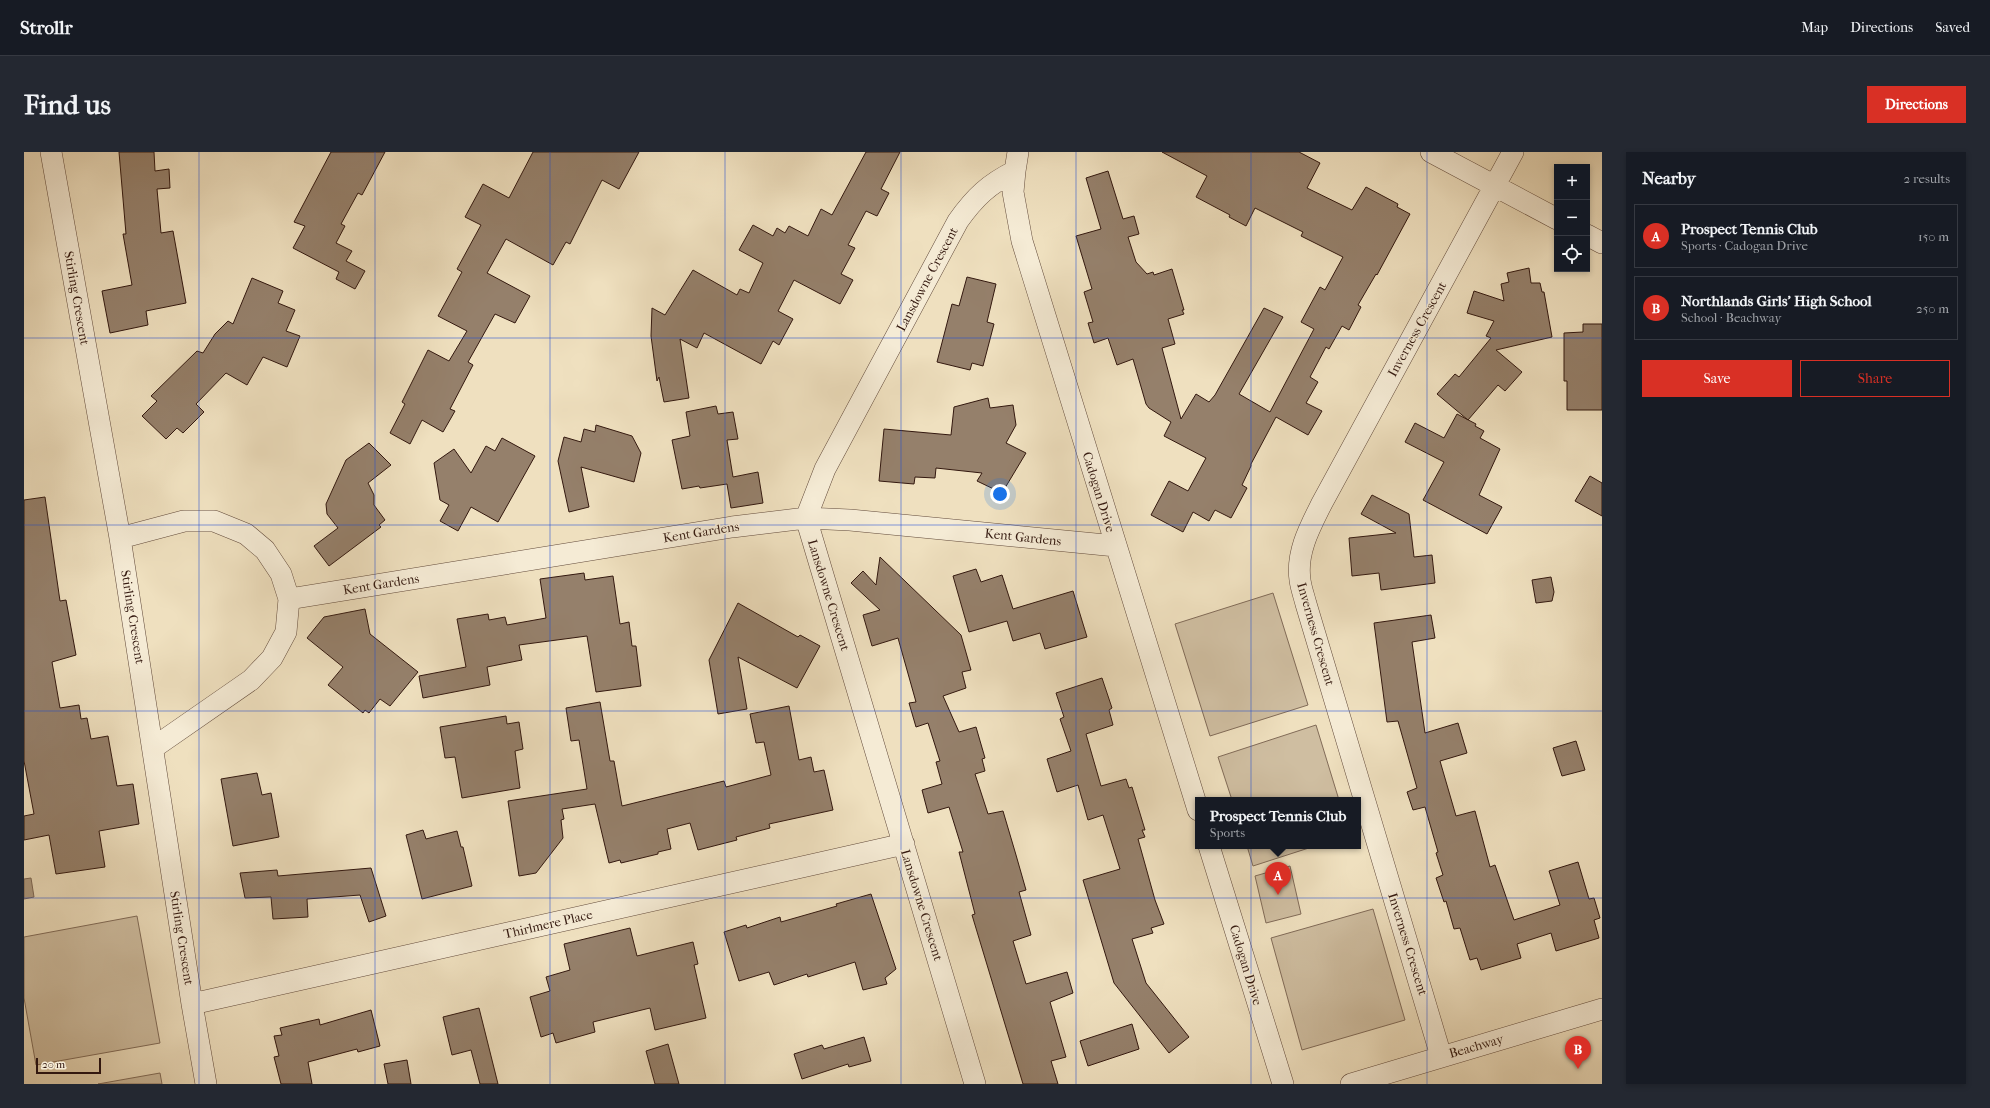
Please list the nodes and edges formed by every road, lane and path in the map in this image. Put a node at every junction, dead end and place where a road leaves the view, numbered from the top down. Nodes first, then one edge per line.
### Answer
1 (51, 152) edge
2 (1431, 152) edge
3 (1513, 152) edge
4 (1017, 162) edge
5 (1495, 186) junction
6 (1554, 217) edge
7 (1589, 236) edge
8 (1602, 243) edge
9 (806, 518) junction
10 (120, 538) junction
11 (1116, 546) junction
12 (289, 599) junction
13 (153, 748) junction
14 (1195, 800) edge
15 (904, 844) junction
16 (1210, 849) edge
17 (192, 1004) junction
18 (1602, 1009) edge
19 (1441, 1056) junction
20 (206, 1084) edge
21 (976, 1084) edge
22 (1283, 1084) edge
23 (1351, 1084) edge

1 - 10 street, Stirling Crescent
2 - 5 street
3 - 5 street, Inverness Crescent
4 - 9 street, Lansdowne Crescent
4 - 11 street, Cadogan Drive
5 - 6 street
5 - 19 street, Inverness Crescent
7 - 8 street
9 - 11 street, Kent Gardens
9 - 12 street, Kent Gardens
9 - 15 street, Lansdowne Crescent
10 - 12 street
10 - 13 street, Stirling Crescent
11 - 14 street, Cadogan Drive
12 - 13 street
13 - 17 street, Stirling Crescent
15 - 17 street, Thirlmere Place
15 - 21 street, Lansdowne Crescent
16 - 22 street, Cadogan Drive
17 - 20 street, Stirling Crescent
18 - 19 street, Beachway
19 - 23 street, Beachway

